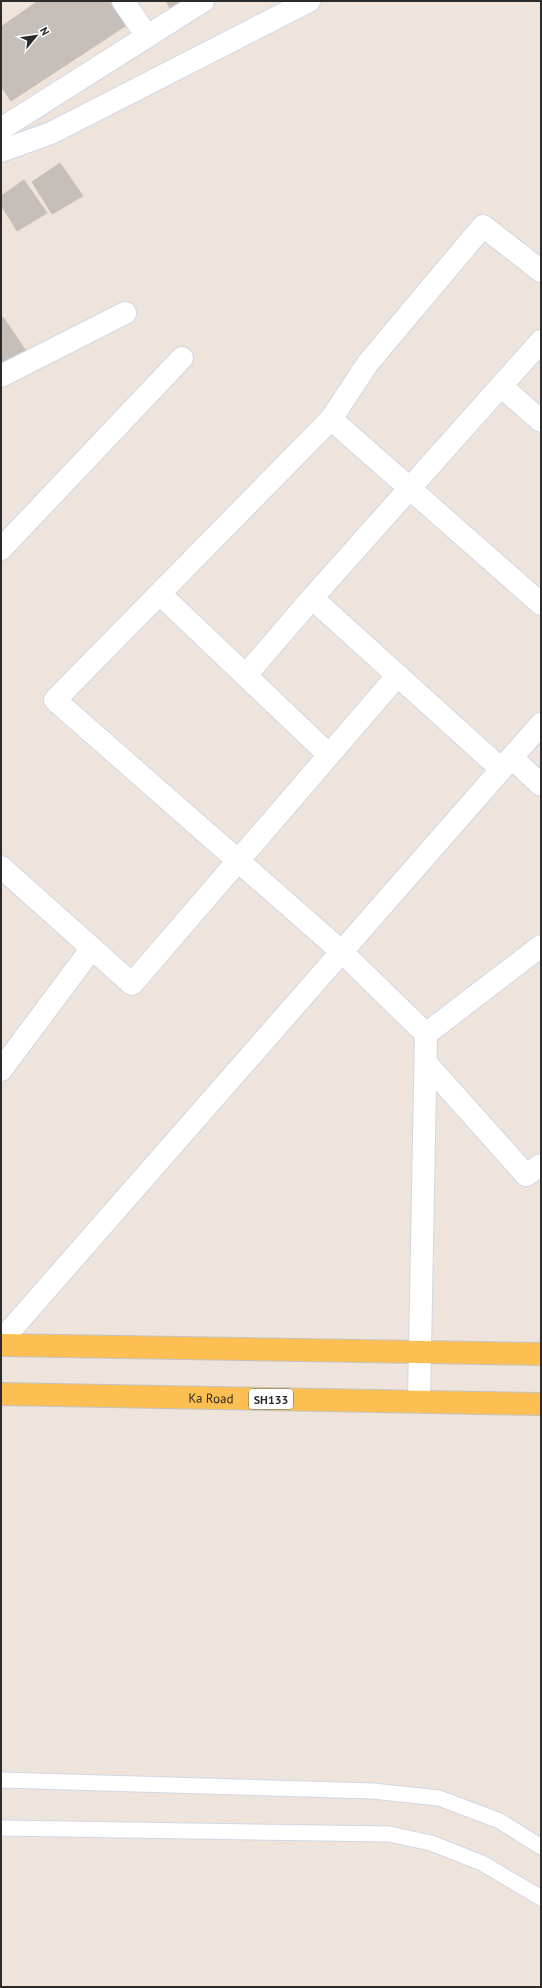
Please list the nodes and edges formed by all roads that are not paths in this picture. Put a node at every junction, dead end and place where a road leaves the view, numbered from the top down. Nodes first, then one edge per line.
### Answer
1 (123, 1) edge
2 (203, 1) edge
3 (302, 3) edge
4 (147, 36) junction
5 (2, 125) edge
6 (1, 151) edge
7 (541, 271) edge
8 (126, 313) dead end
9 (541, 341) edge
10 (182, 358) dead end
11 (1, 376) edge
12 (501, 386) junction
13 (331, 419) junction
14 (541, 421) edge
15 (410, 488) junction
16 (1, 548) edge
17 (160, 594) junction
18 (312, 598) junction
19 (541, 604) edge
20 (246, 675) junction
21 (398, 675) junction
22 (541, 724) edge
23 (329, 755) junction
24 (506, 763) junction
25 (541, 785) edge
26 (238, 860) junction
27 (1, 867) edge
28 (541, 946) edge
29 (92, 948) junction
30 (342, 952) junction
31 (426, 1034) junction
32 (426, 1063) junction
33 (1, 1070) edge
34 (541, 1165) edge
35 (1, 1341) edge
36 (1, 1345) edge
37 (420, 1352) junction
38 (541, 1354) edge
39 (1, 1394) edge
40 (419, 1402) junction
41 (541, 1404) edge
42 (1, 1780) edge
43 (1, 1828) edge
44 (541, 1847) edge
45 (541, 1898) edge

1 - 4 street
2 - 4 street
3 - 6 street
4 - 5 street
7 - 13 street
8 - 11 street
9 - 12 street
10 - 16 street
12 - 14 street
12 - 15 street
13 - 15 street
13 - 17 street
15 - 18 street
15 - 19 street
17 - 20 street
17 - 26 street
18 - 20 street
18 - 21 street
20 - 23 street
21 - 23 street
21 - 24 street
22 - 24 street
23 - 26 street
24 - 25 street
24 - 30 street
26 - 29 street
26 - 30 street
27 - 29 street
28 - 31 street
29 - 33 street
30 - 31 street
30 - 35 street
31 - 32 street
32 - 34 street
32 - 37 street
36 - 37 main road
37 - 38 main road
37 - 40 street
39 - 40 main road, Ka Road / SH133
40 - 41 main road, Ka Road / SH133
42 - 44 lane
43 - 45 lane

